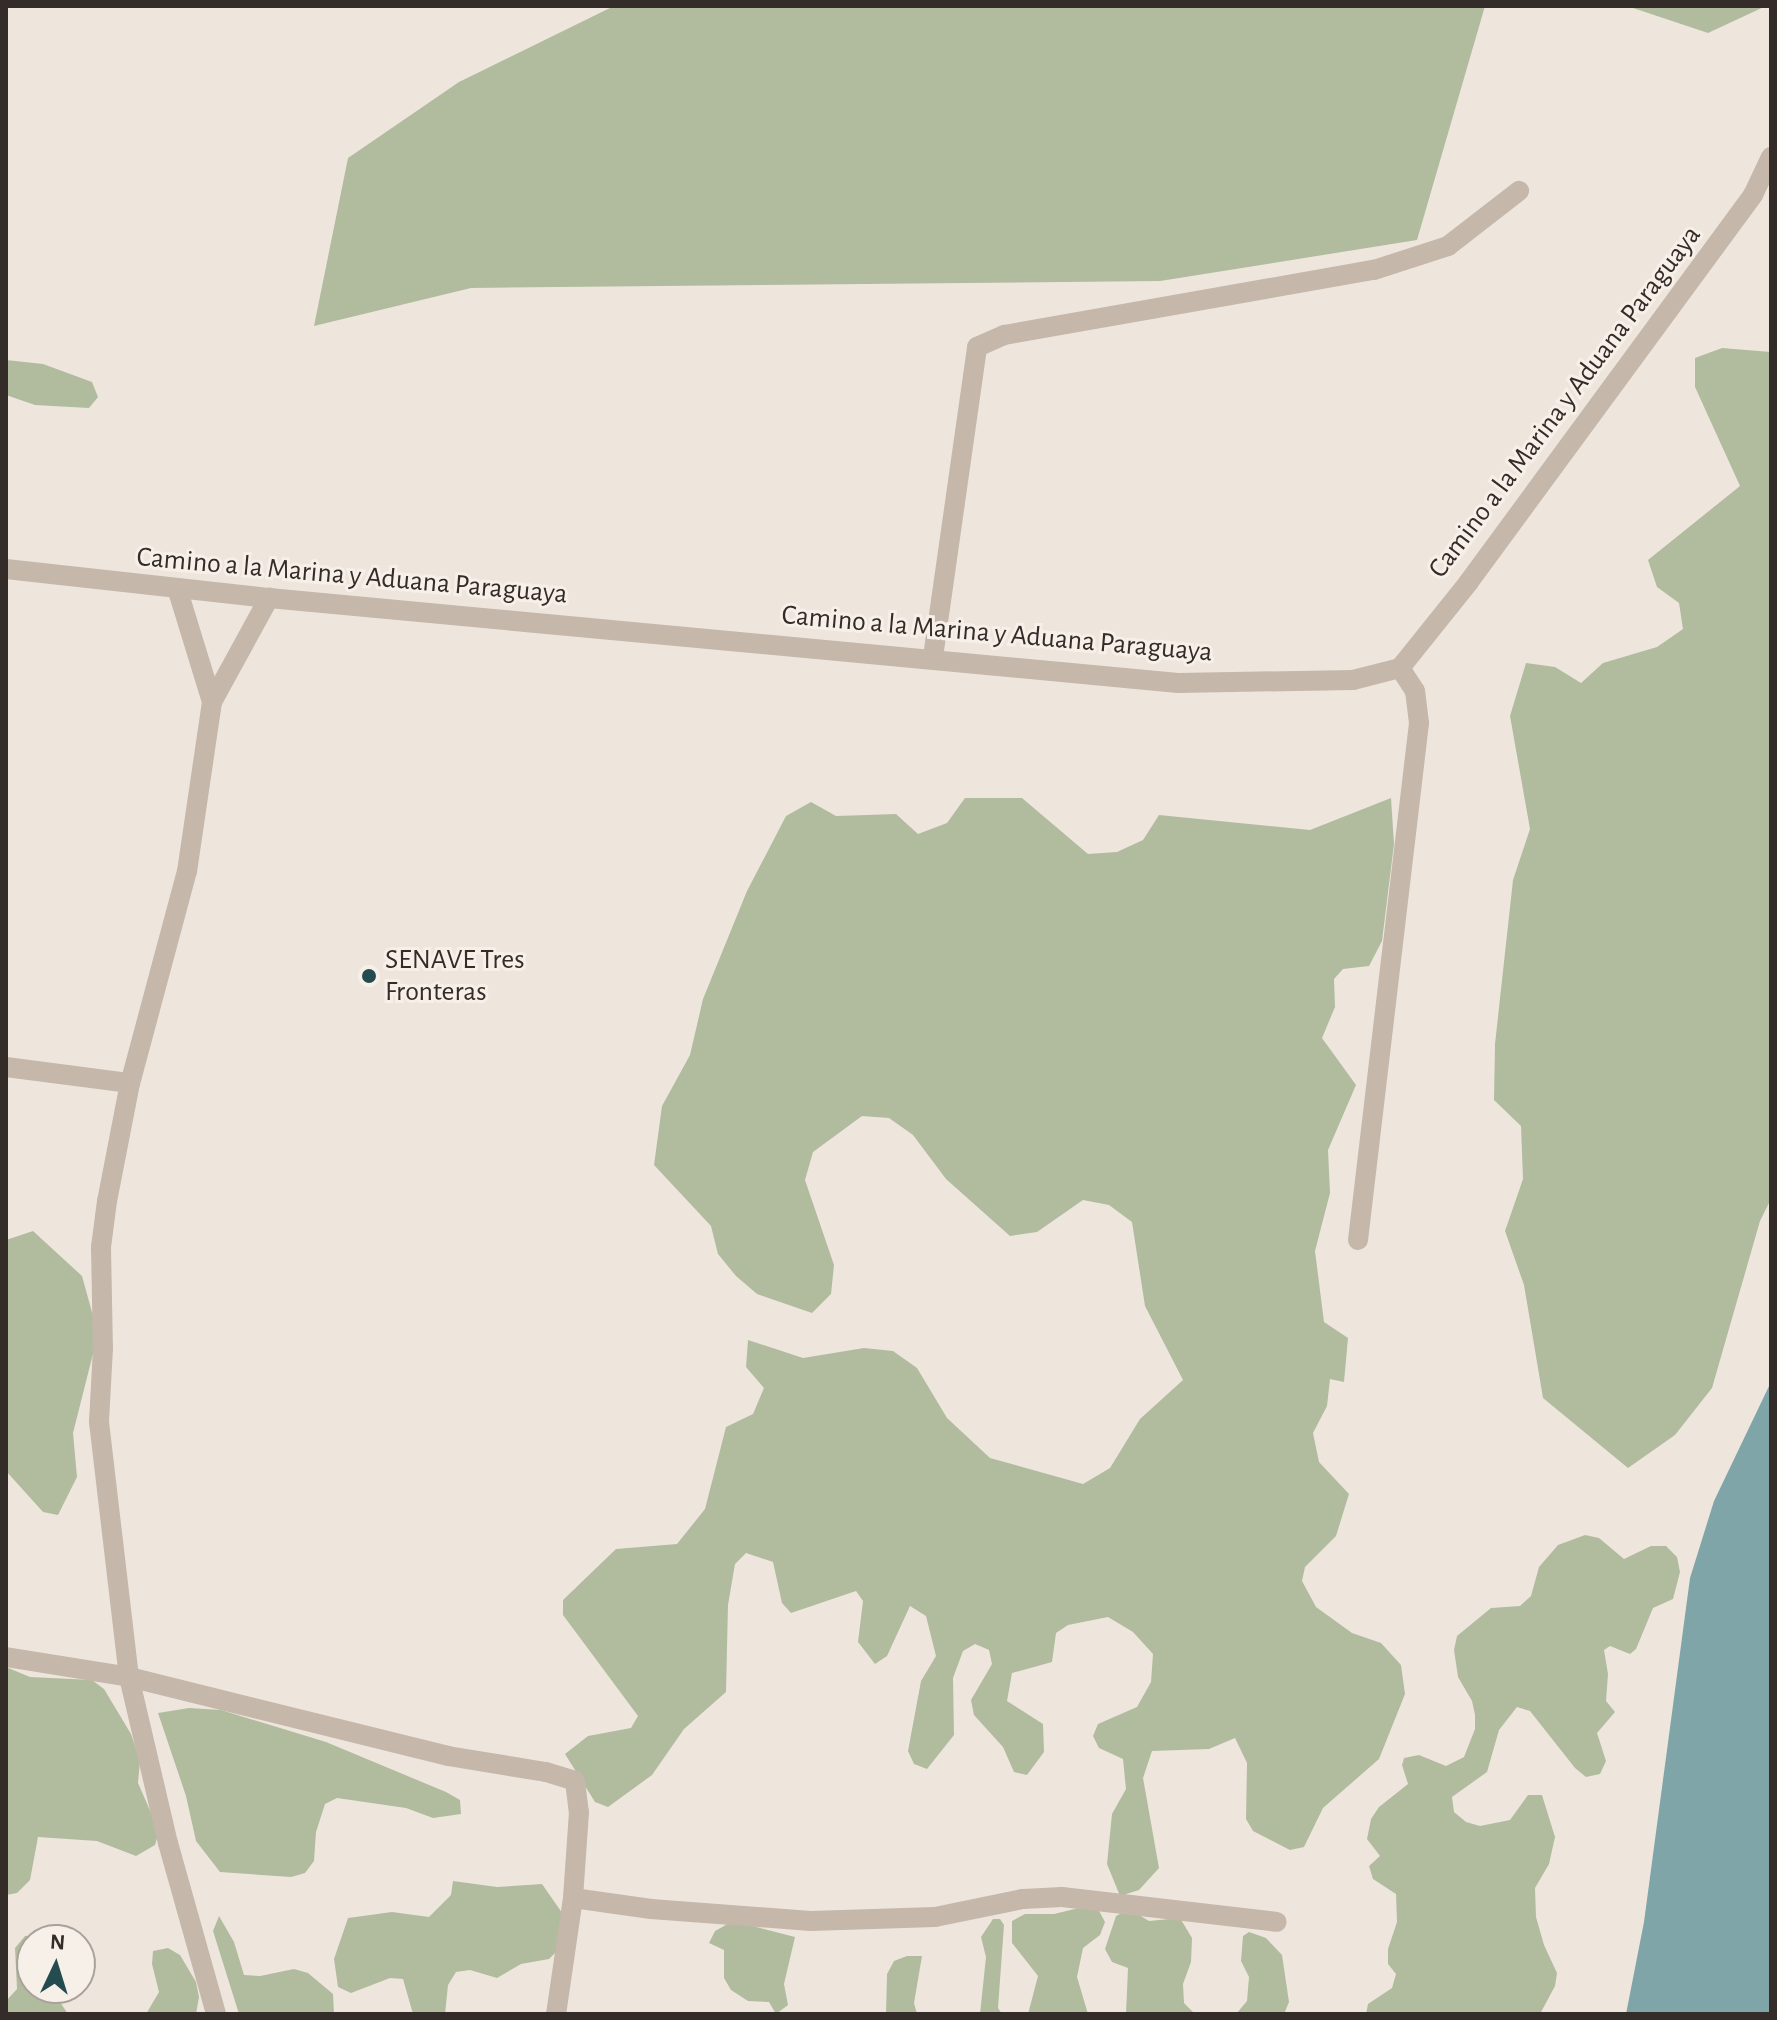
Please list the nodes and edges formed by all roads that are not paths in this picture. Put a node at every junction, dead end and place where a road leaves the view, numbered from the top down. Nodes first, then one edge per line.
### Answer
1 (1771, 157) edge
2 (1519, 191) dead end
3 (6, 569) edge
4 (177, 588) junction
5 (269, 598) junction
6 (933, 657) junction
7 (1400, 668) junction
8 (212, 702) junction
9 (6, 1067) edge
10 (130, 1083) junction
11 (1358, 1240) dead end
12 (6, 1657) edge
13 (129, 1677) junction
14 (573, 1898) junction
15 (1277, 1922) dead end
16 (216, 2014) edge
17 (556, 2014) edge

1 - 7 street, Camino a la Marina y Aduana Paraguaya
2 - 6 street
3 - 4 street, Camino a la Marina y Aduana Paraguaya
4 - 5 street, Camino a la Marina y Aduana Paraguaya
4 - 8 street
5 - 6 street, Camino a la Marina y Aduana Paraguaya
5 - 8 street
6 - 7 street, Camino a la Marina y Aduana Paraguaya
7 - 11 street
8 - 10 street
9 - 10 street
10 - 13 street
12 - 13 street
13 - 14 street
13 - 16 street
14 - 15 street
14 - 17 street

